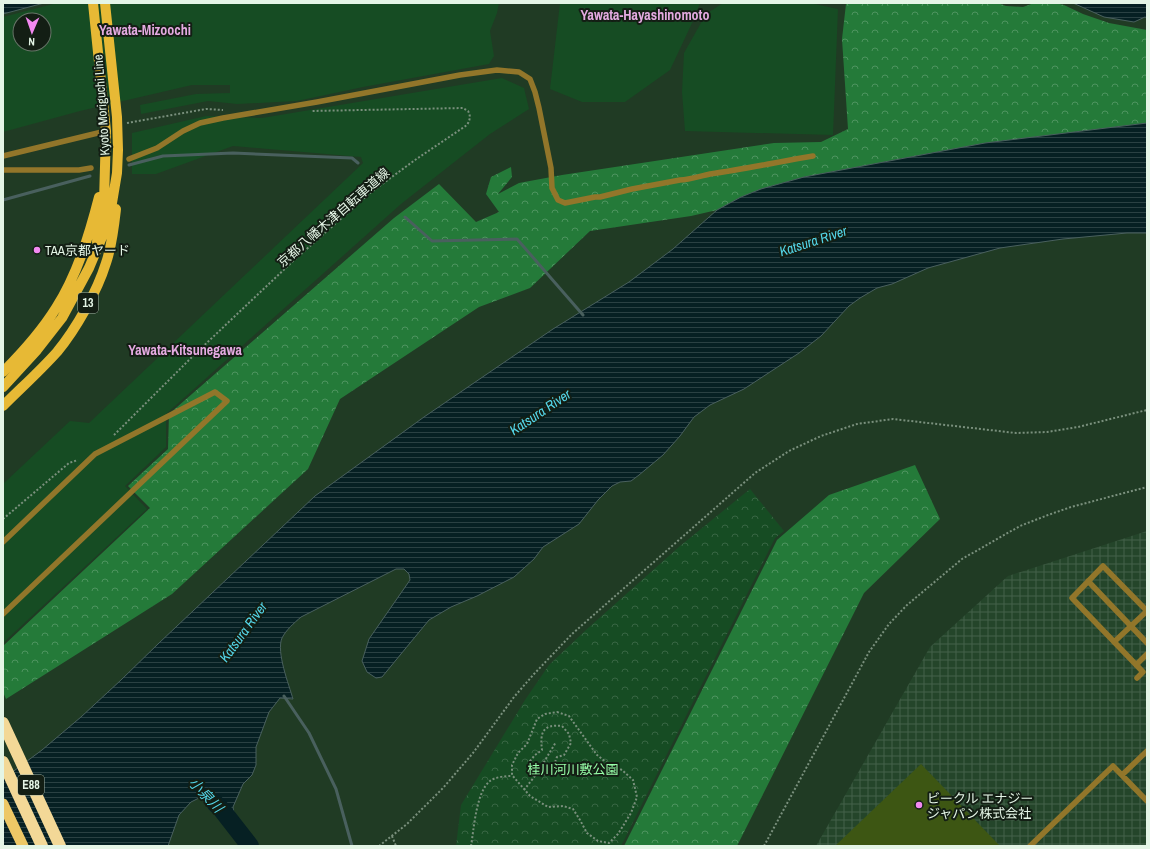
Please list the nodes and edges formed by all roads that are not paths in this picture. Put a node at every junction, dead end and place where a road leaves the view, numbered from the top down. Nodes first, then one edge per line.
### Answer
1 (93, 3) edge
2 (105, 3) edge
3 (106, 131) junction
4 (3, 156) edge
5 (813, 156) dead end
6 (129, 158) dead end
7 (91, 168) dead end
8 (3, 170) edge
9 (117, 173) junction
10 (104, 176) junction
11 (96, 250) junction
12 (3, 372) edge
13 (3, 386) edge
14 (3, 406) edge
15 (3, 542) edge
16 (1088, 581) junction
17 (1147, 611) edge
18 (3, 614) edge
19 (1131, 626) junction
20 (1114, 642) junction
21 (1147, 643) edge
22 (1147, 654) edge
23 (1136, 665) junction
24 (1137, 678) dead end
25 (3, 723) edge
26 (1147, 751) edge
27 (3, 762) edge
28 (1122, 775) junction
29 (1147, 801) edge
30 (3, 804) edge
31 (23, 846) edge
32 (42, 846) edge
33 (60, 846) edge
34 (1030, 846) edge

1 - 3 main road, Kyoto Moriguchi Line / 13
2 - 9 main road, Kyoto Moriguchi Line / 13
3 - 4 lane
3 - 10 main road, Kyoto Moriguchi Line / 13
5 - 6 lane
7 - 8 lane
9 - 11 main road, Kyoto Moriguchi Line / 13
9 - 14 main road, 13
10 - 11 main road, Kyoto Moriguchi Line / 13
10 - 12 main road, 13
11 - 13 main road, Kyoto Moriguchi Line / 13
15 - 18 lane
16 - 17 lane
16 - 19 lane
16 - 20 lane
17 - 19 lane
19 - 20 lane
19 - 21 lane
20 - 23 lane
22 - 23 lane
23 - 24 lane
25 - 33 highway, E88
26 - 28 lane
27 - 32 highway, E88
28 - 29 lane
28 - 34 lane
30 - 31 highway

